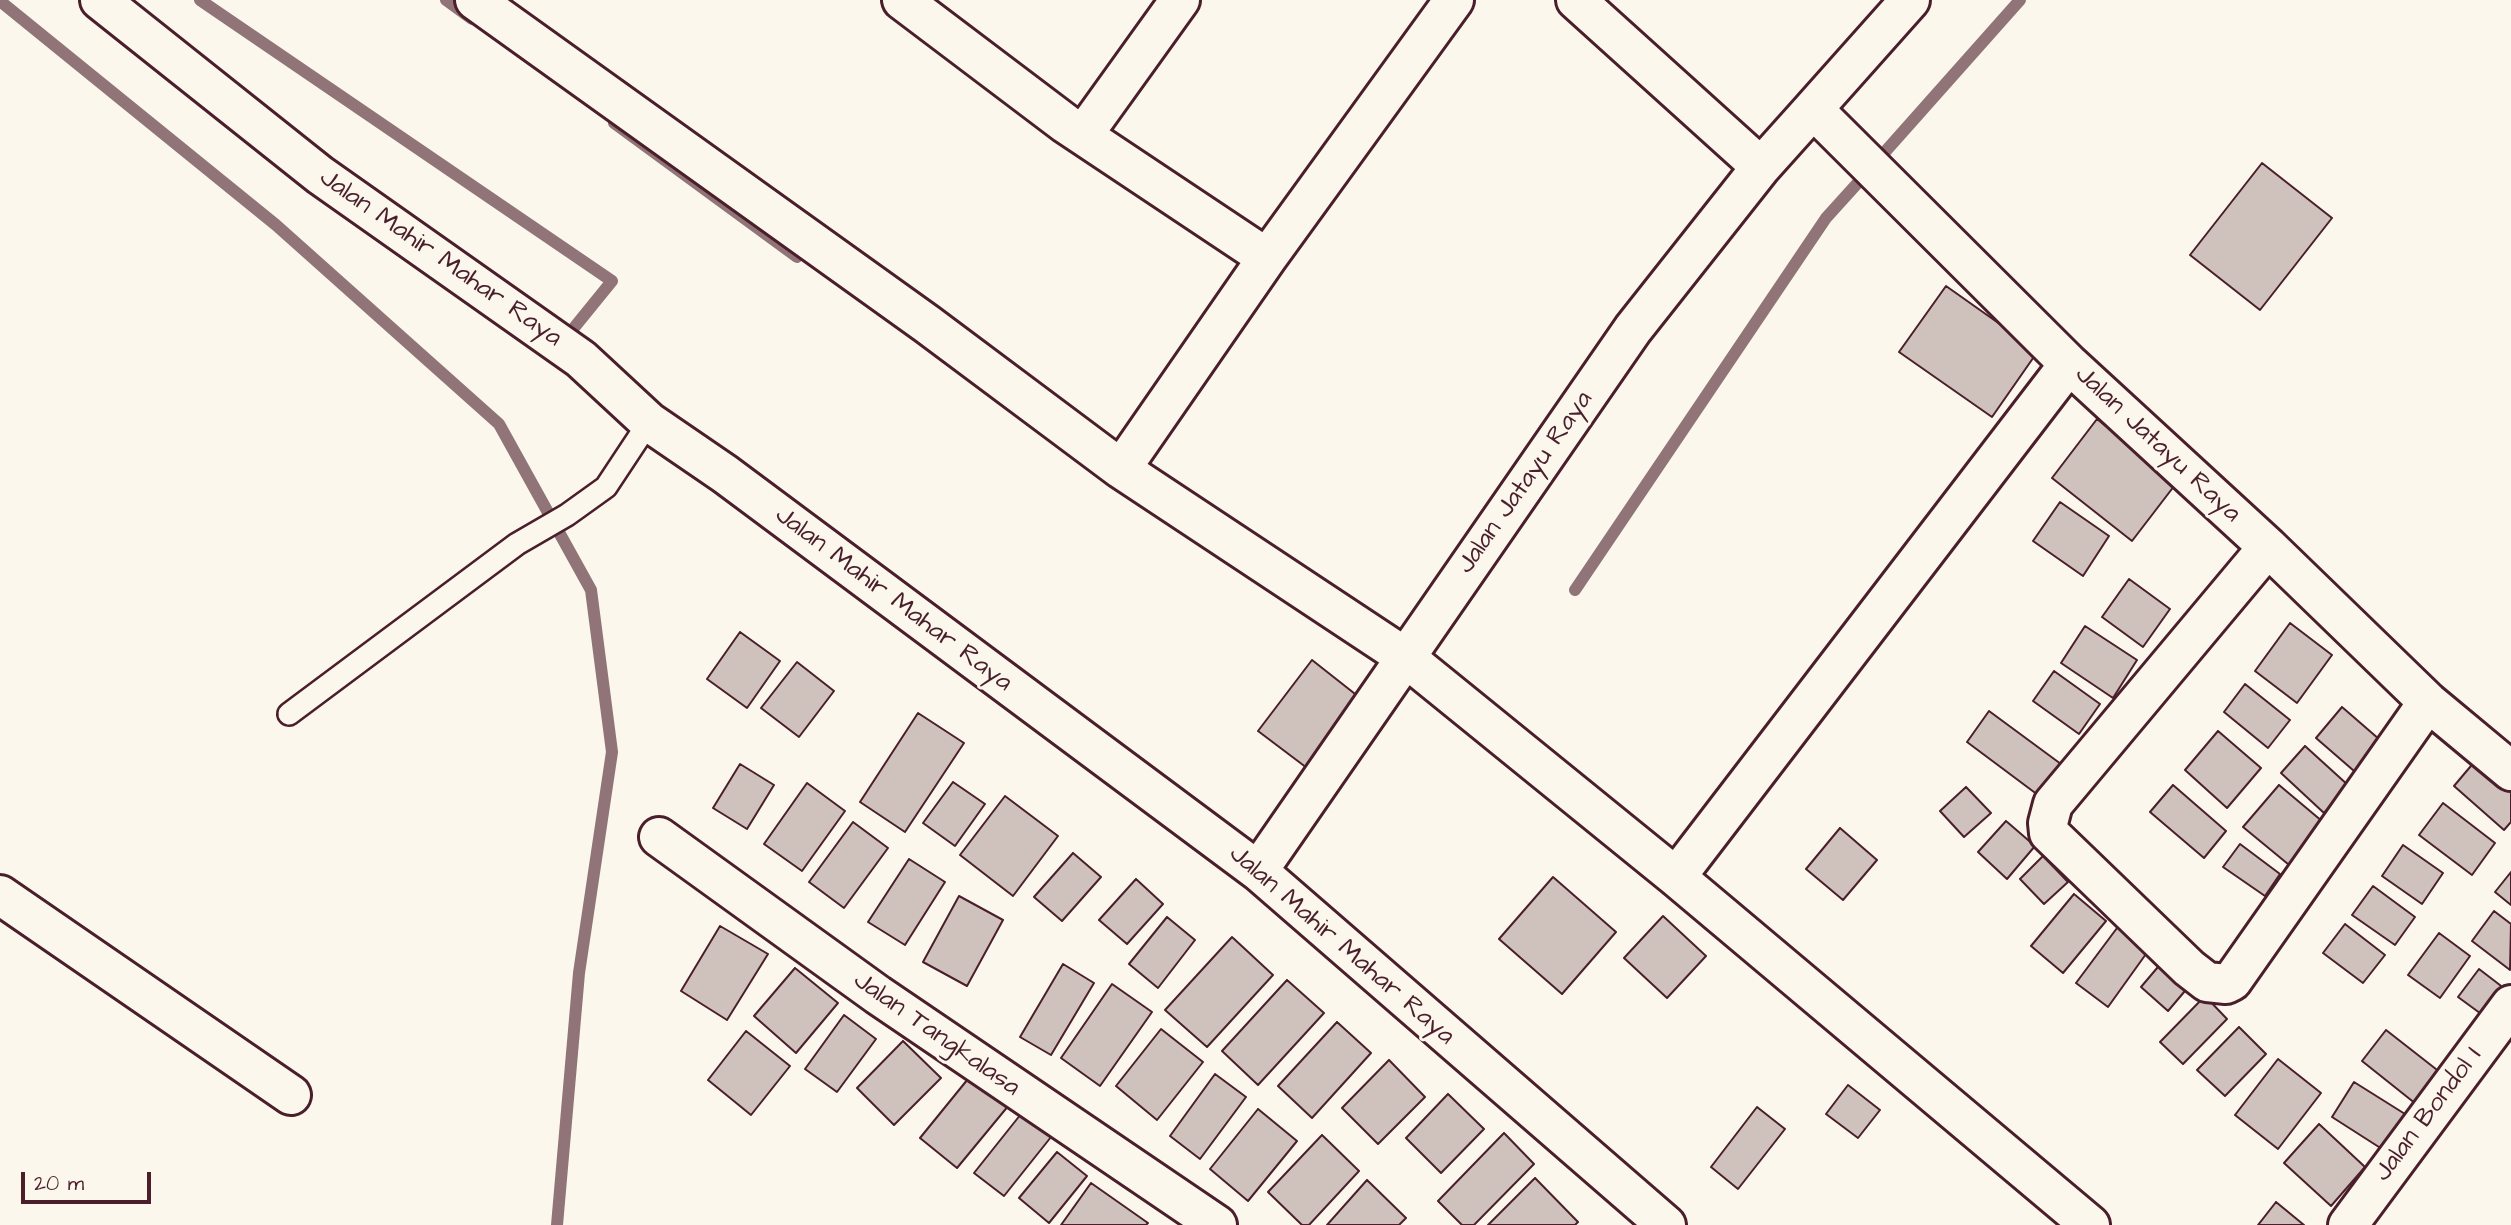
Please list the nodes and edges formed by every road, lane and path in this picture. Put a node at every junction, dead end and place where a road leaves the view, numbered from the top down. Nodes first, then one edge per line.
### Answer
1 (100, 0) edge
2 (475, 0) edge
3 (902, 0) edge
4 (1180, 0) edge
5 (1454, 0) edge
6 (1576, 0) edge
7 (1910, 0) edge
8 (1813, 109) junction
9 (1083, 135) junction
10 (1761, 167) junction
11 (1267, 258) junction
12 (2069, 364) junction
13 (649, 422) junction
14 (1121, 470) junction
15 (2268, 547) junction
16 (1405, 657) junction
17 (2428, 702) junction
18 (289, 714) dead end
19 (2511, 771) edge
20 (659, 837) dead end
21 (1258, 871) junction
22 (1676, 877) junction
23 (0, 895) edge
24 (2511, 1005) edge
25 (291, 1095) dead end
26 (1217, 1225) edge
27 (1666, 1225) edge
28 (2090, 1225) edge
29 (2348, 1225) edge

1 - 13 street, Jalan Mahir Mahar Raya
2 - 14 street
3 - 9 street
4 - 9 street
5 - 11 street
6 - 10 street
7 - 8 street, Jalan Jatayu Raya
8 - 10 street, Jalan Jatayu Raya
8 - 12 street, Jalan Jatayu Raya
9 - 11 street
10 - 16 street, Jalan Jatayu Raya
11 - 14 street
12 - 15 street, Jalan Jatayu Raya
12 - 22 street
13 - 18 lane
13 - 21 street, Jalan Mahir Mahar Raya
14 - 16 street
15 - 17 street, Jalan Jatayu Raya
15 - 17 street
16 - 21 street, Jalan Jatayu Raya
16 - 22 street
17 - 19 street, Jalan Jatayu Raya
20 - 26 street, Jalan Tangkalasa
21 - 27 street, Jalan Mahir Mahar Raya
22 - 28 street
23 - 25 street
24 - 29 street, Jalan Bondol I

